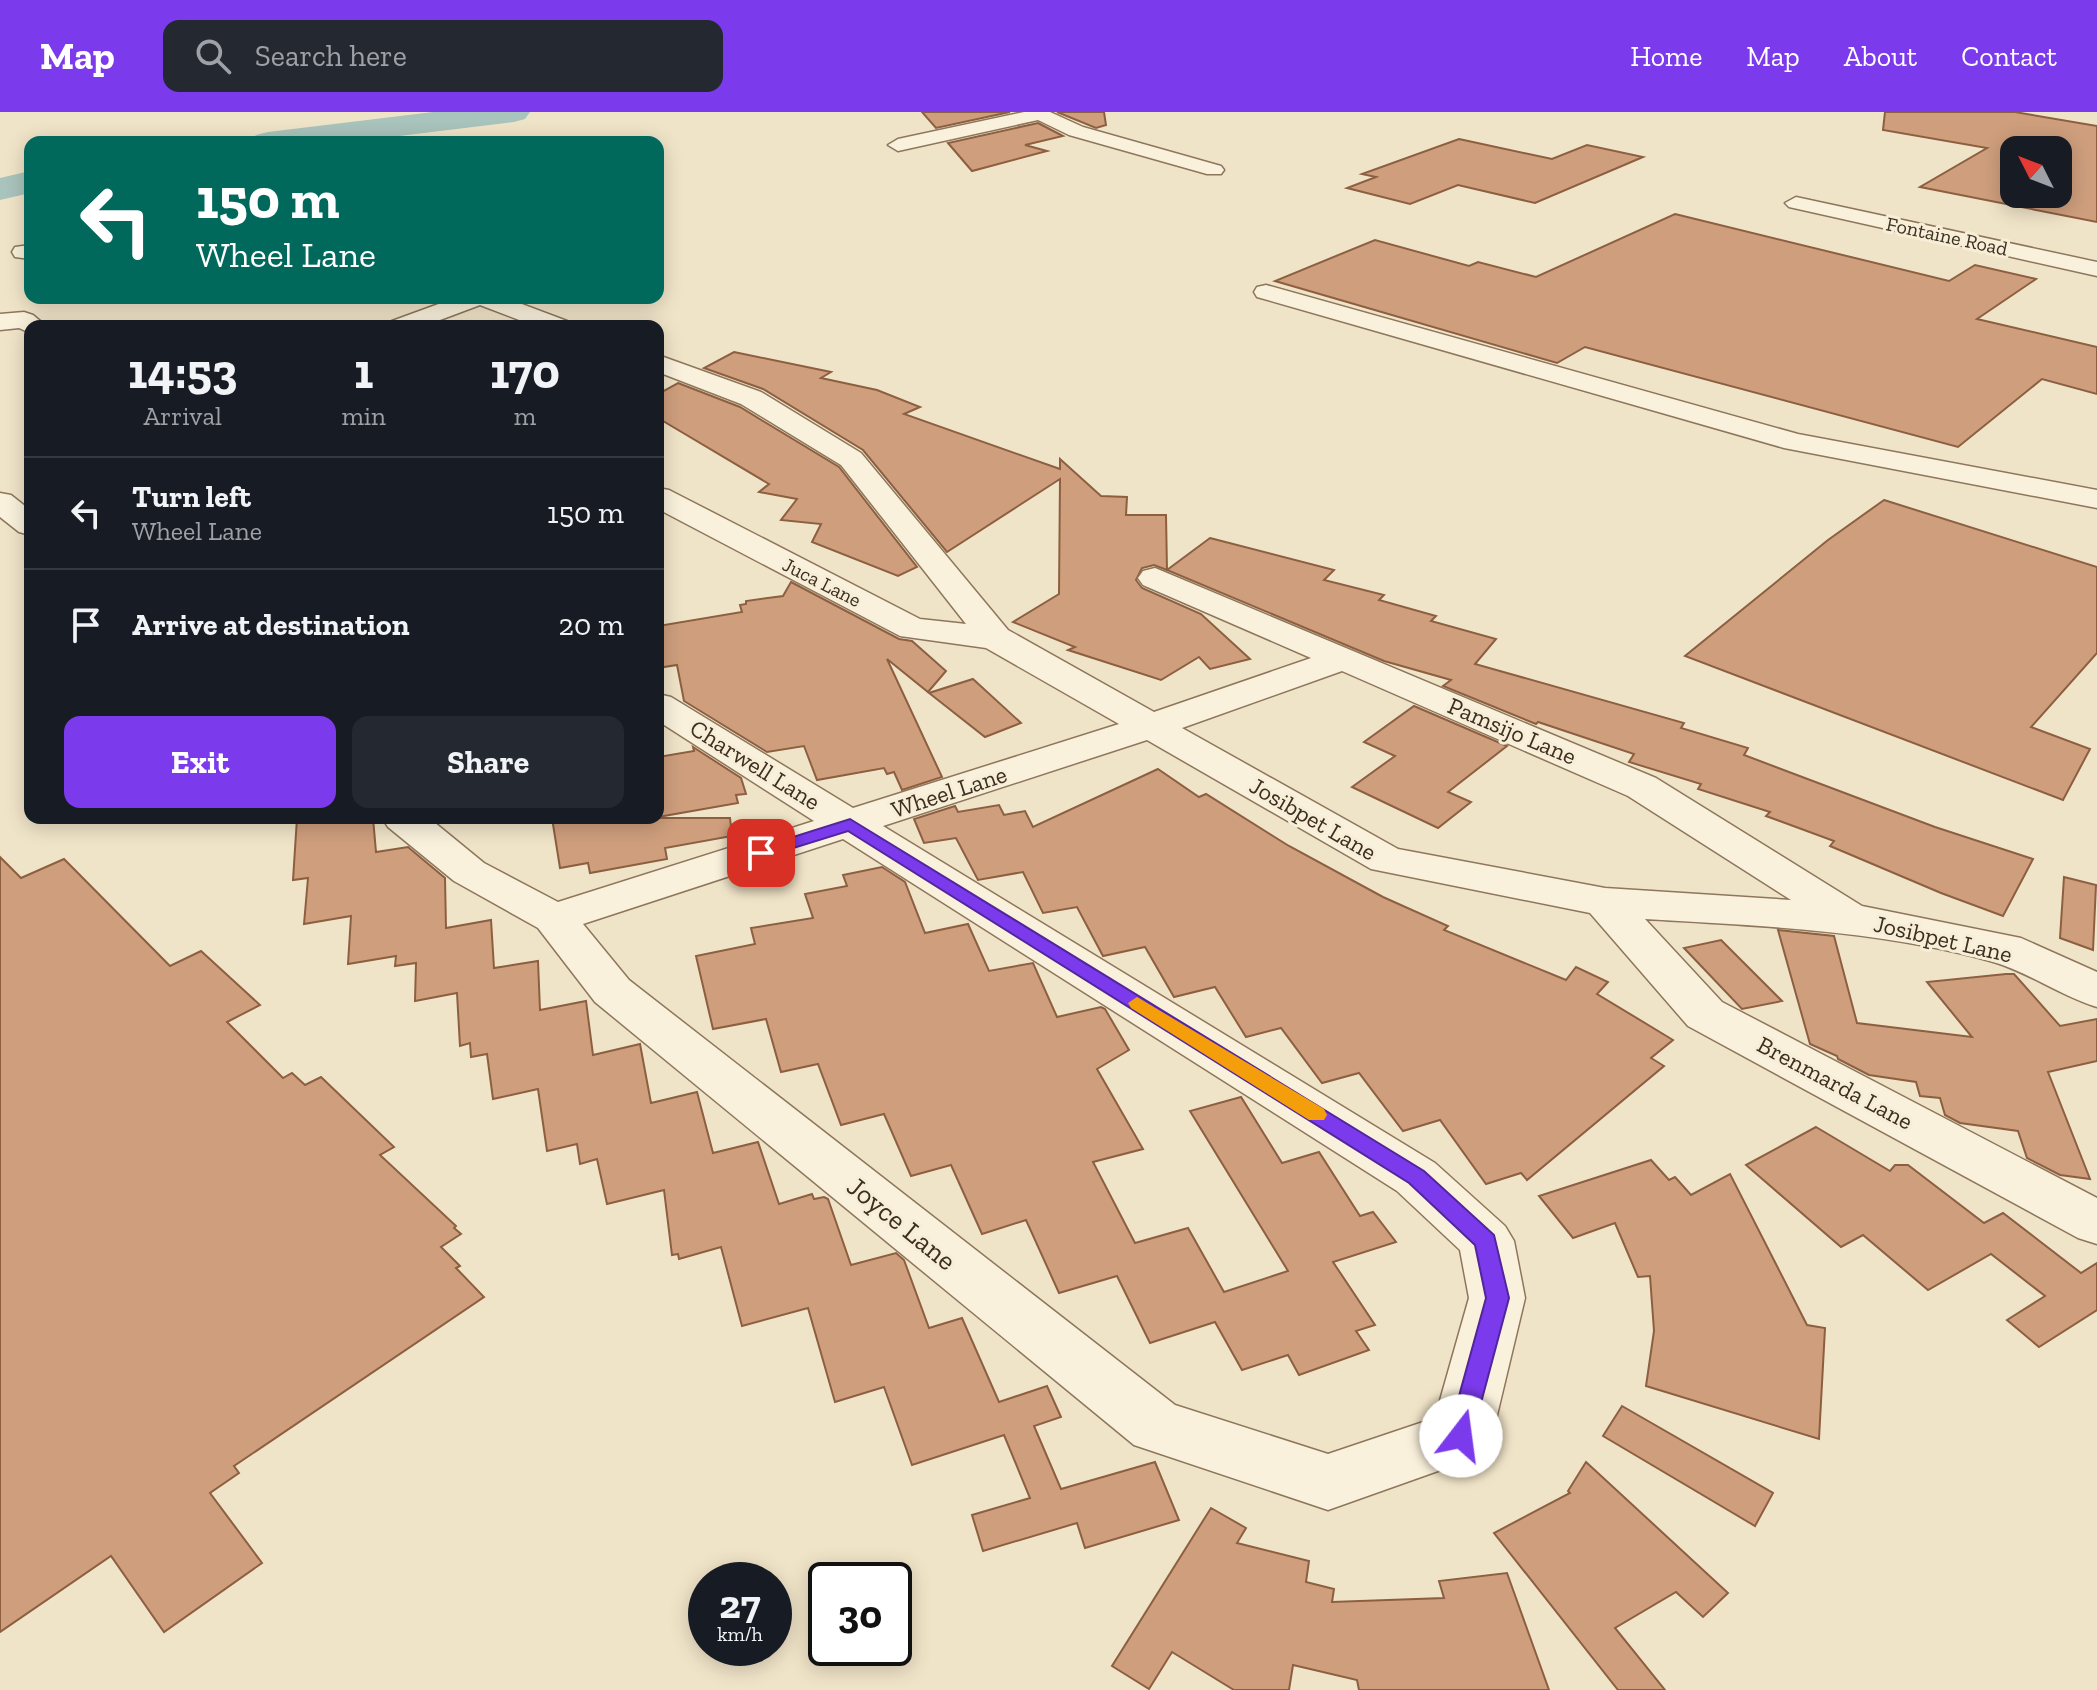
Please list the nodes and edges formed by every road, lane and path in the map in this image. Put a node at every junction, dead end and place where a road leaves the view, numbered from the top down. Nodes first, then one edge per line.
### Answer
1 (1039, 113) edge
2 (898, 145) dead end
3 (1214, 170) dead end
4 (1796, 203) dead end
5 (2097, 269) edge
6 (1266, 292) dead end
7 (463, 304) edge
8 (497, 304) edge
9 (24, 320) edge
10 (418, 320) edge
11 (541, 320) edge
12 (0, 322) edge
13 (664, 365) edge
14 (2097, 499) edge
15 (664, 501) edge
16 (0, 502) edge
17 (24, 520) edge
18 (1155, 578) dead end
19 (995, 638) junction
20 (1342, 659) junction
21 (664, 709) edge
22 (1151, 726) junction
23 (410, 824) edge
24 (850, 825) junction
25 (1605, 902) junction
26 (554, 918) junction
27 (1851, 918) junction
28 (2097, 991) edge
29 (2097, 1223) edge
30 (1461, 1436) joint

1 - 2 street
1 - 3 street
4 - 5 street, Fontaine Road
6 - 14 street
7 - 10 street
8 - 11 street
9 - 12 street
13 - 19 street, Josibpet Lane
15 - 19 street, Juca Lane
16 - 17 street
18 - 20 street, Pamsijo Lane
19 - 22 street, Josibpet Lane
20 - 22 street, Wheel Lane
20 - 27 street, Pamsijo Lane
21 - 24 street, Charwell Lane
22 - 24 street, Wheel Lane
22 - 25 street, Josibpet Lane
23 - 26 street, Joyce Lane
24 - 26 street, Wheel Lane
24 - 30 street, Charwell Lane
25 - 27 street, Josibpet Lane
25 - 29 street, Brenmarda Lane
26 - 30 street, Joyce Lane
27 - 28 street, Josibpet Lane

